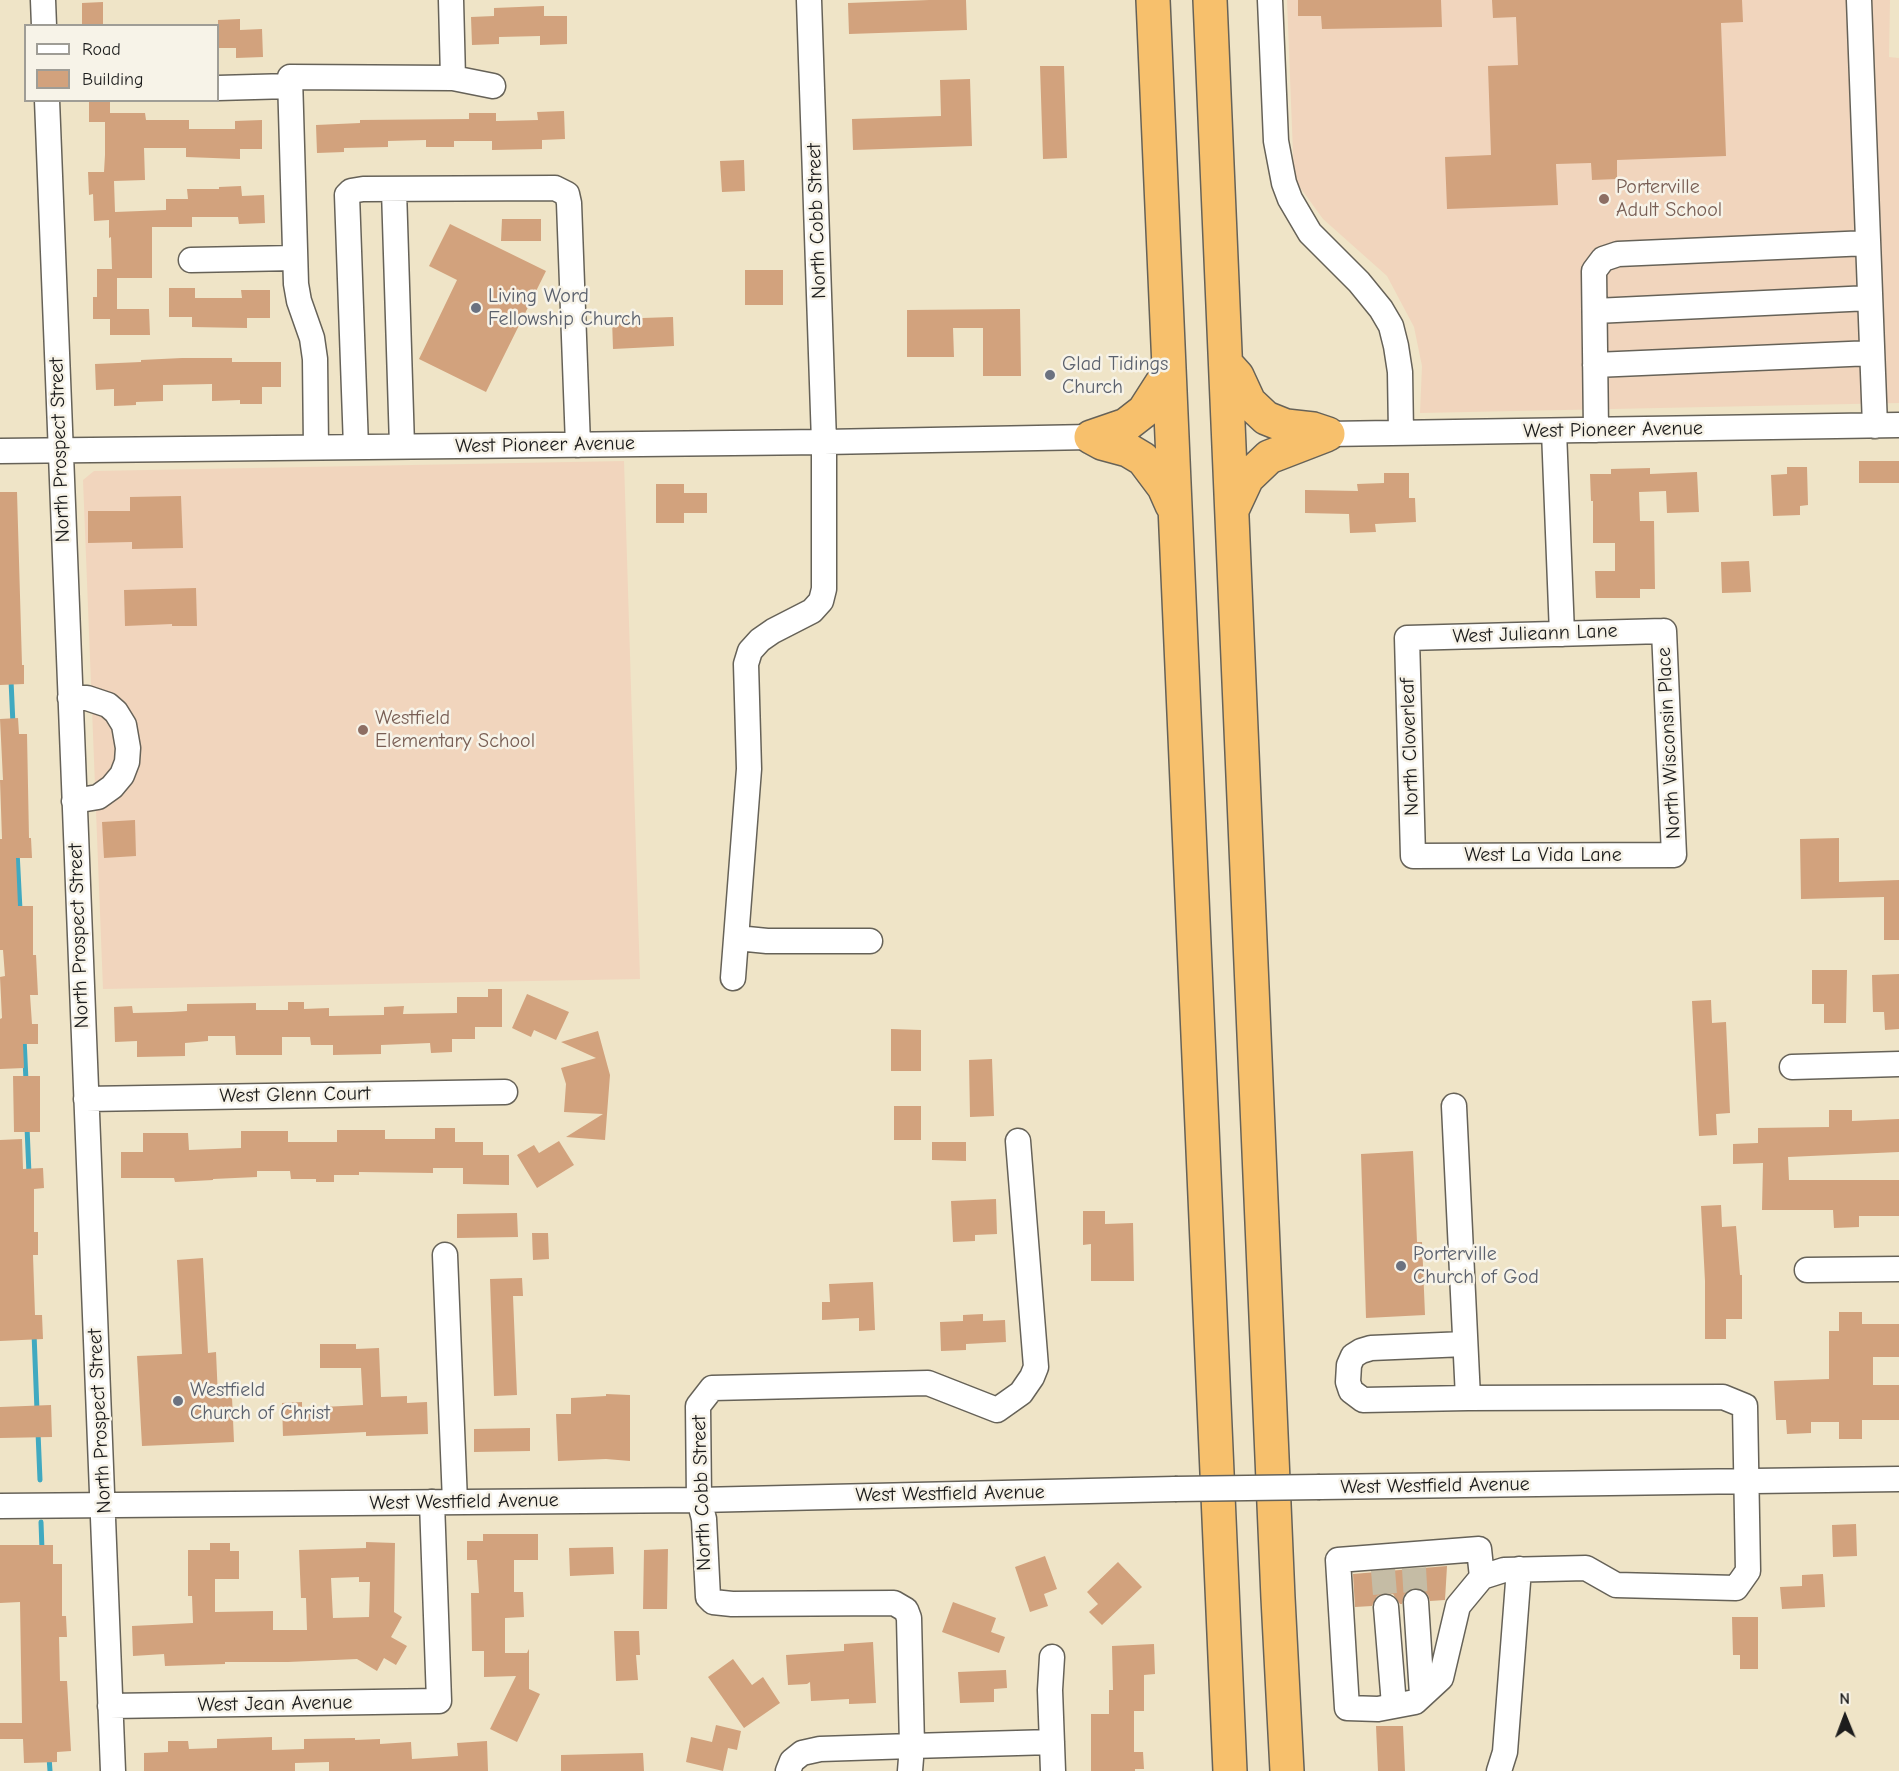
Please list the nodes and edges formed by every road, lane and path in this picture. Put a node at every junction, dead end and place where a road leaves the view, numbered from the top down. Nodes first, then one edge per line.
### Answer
1 (43, 0) edge
2 (451, 0) edge
3 (809, 0) edge
4 (1153, 0) edge
5 (1210, 0) edge
6 (1270, 0) edge
7 (1859, 0) edge
8 (44, 24) edge
9 (453, 78) junction
10 (290, 86) junction
11 (493, 86) dead end
12 (219, 88) edge
13 (47, 102) edge
14 (394, 189) junction
15 (1868, 243) junction
16 (295, 258) junction
17 (191, 260) dead end
18 (1870, 298) junction
19 (1595, 311) junction
20 (1872, 353) junction
21 (1226, 364) junction
22 (1595, 365) junction
23 (1169, 372) junction
24 (1899, 425) edge
25 (1875, 426) junction
26 (1554, 430) junction
27 (1596, 430) junction
28 (1401, 433) junction
29 (1328, 434) junction
30 (1091, 436) junction
31 (824, 442) junction
32 (578, 445) junction
33 (316, 447) junction
34 (356, 447) junction
35 (402, 447) junction
36 (60, 450) junction
37 (0, 451) edge
38 (1233, 508) junction
39 (1175, 515) junction
40 (1664, 631) joint
41 (1562, 634) junction
42 (1407, 638) joint
43 (70, 698) junction
44 (74, 801) junction
45 (1674, 855) joint
46 (1413, 856) joint
47 (736, 938) junction
48 (870, 941) dead end
49 (733, 978) dead end
50 (1899, 1064) edge
51 (1792, 1067) dead end
52 (505, 1092) dead end
53 (86, 1099) junction
54 (1454, 1106) dead end
55 (1018, 1141) dead end
56 (445, 1255) dead end
57 (1899, 1269) edge
58 (1807, 1270) dead end
59 (1465, 1344) junction
60 (1468, 1398) junction
61 (1899, 1479) edge
62 (1748, 1481) junction
63 (699, 1500) junction
64 (443, 1502) junction
65 (104, 1505) junction
66 (0, 1506) edge
67 (1519, 1569) junction
68 (1482, 1577) junction
69 (1416, 1602) tunnel mouth
70 (1386, 1607) tunnel mouth
71 (1052, 1657) dead end
72 (1422, 1695) junction
73 (1394, 1705) junction
74 (110, 1706) junction
75 (1052, 1742) junction
76 (912, 1746) junction
77 (113, 1771) edge
78 (789, 1771) edge
79 (910, 1771) edge
80 (1053, 1771) edge
81 (1230, 1771) edge
82 (1287, 1771) edge
83 (1499, 1771) edge

1 - 8 street
2 - 9 street
3 - 31 street, North Cobb Street
4 - 23 highway
5 - 21 highway
6 - 28 street
7 - 15 street
9 - 10 street
9 - 11 street
10 - 12 street
10 - 16 street
13 - 36 street, North Prospect Street
14 - 32 street
14 - 34 street
14 - 35 street
15 - 18 street
15 - 19 street
16 - 17 street
16 - 33 street
18 - 19 street
18 - 20 street
19 - 22 street
20 - 22 street
20 - 25 street
21 - 29 highway
21 - 38 highway
22 - 27 street
23 - 30 highway
23 - 39 highway
24 - 25 street, West Pioneer Avenue
25 - 27 street, West Pioneer Avenue
26 - 27 street, West Pioneer Avenue
26 - 28 street, West Pioneer Avenue
26 - 41 street
28 - 29 street, West Pioneer Avenue
29 - 38 highway
30 - 31 street, West Pioneer Avenue
30 - 39 highway
31 - 32 street, West Pioneer Avenue
31 - 47 street, North Cobb Street
32 - 35 street, West Pioneer Avenue
33 - 34 street, West Pioneer Avenue
33 - 36 street, West Pioneer Avenue
34 - 35 street, West Pioneer Avenue
36 - 37 street, West Pioneer Avenue
36 - 43 street, North Prospect Street
38 - 82 highway
39 - 81 highway
40 - 41 street, West Julieann Lane
40 - 45 street, North Wisconsin Place
41 - 42 street, West Julieann Lane
42 - 46 street, North Cloverleaf
43 - 44 street, North Prospect Street
43 - 44 street
44 - 53 street, North Prospect Street
45 - 46 street, West La Vida Lane
47 - 48 street
47 - 49 street
50 - 51 street
52 - 53 street, West Glenn Court
53 - 65 street, North Prospect Street
54 - 59 street
55 - 63 street, North Cobb Street
56 - 64 street
57 - 58 street
59 - 60 street
59 - 60 street
60 - 62 street
61 - 62 street, West Westfield Avenue
62 - 63 street, West Westfield Avenue, bridge
62 - 67 street
63 - 64 street, West Westfield Avenue
63 - 76 street, North Cobb Street
64 - 65 street, West Westfield Avenue
64 - 74 street, West Jean Avenue
65 - 66 street, West Westfield Avenue
65 - 74 street, North Prospect Street
67 - 68 street
67 - 83 street
68 - 72 street
68 - 73 street
69 - 72 street
70 - 73 street
71 - 75 street
72 - 73 street
74 - 77 street, North Prospect Street
75 - 76 street
75 - 80 street
76 - 78 street
76 - 79 street

